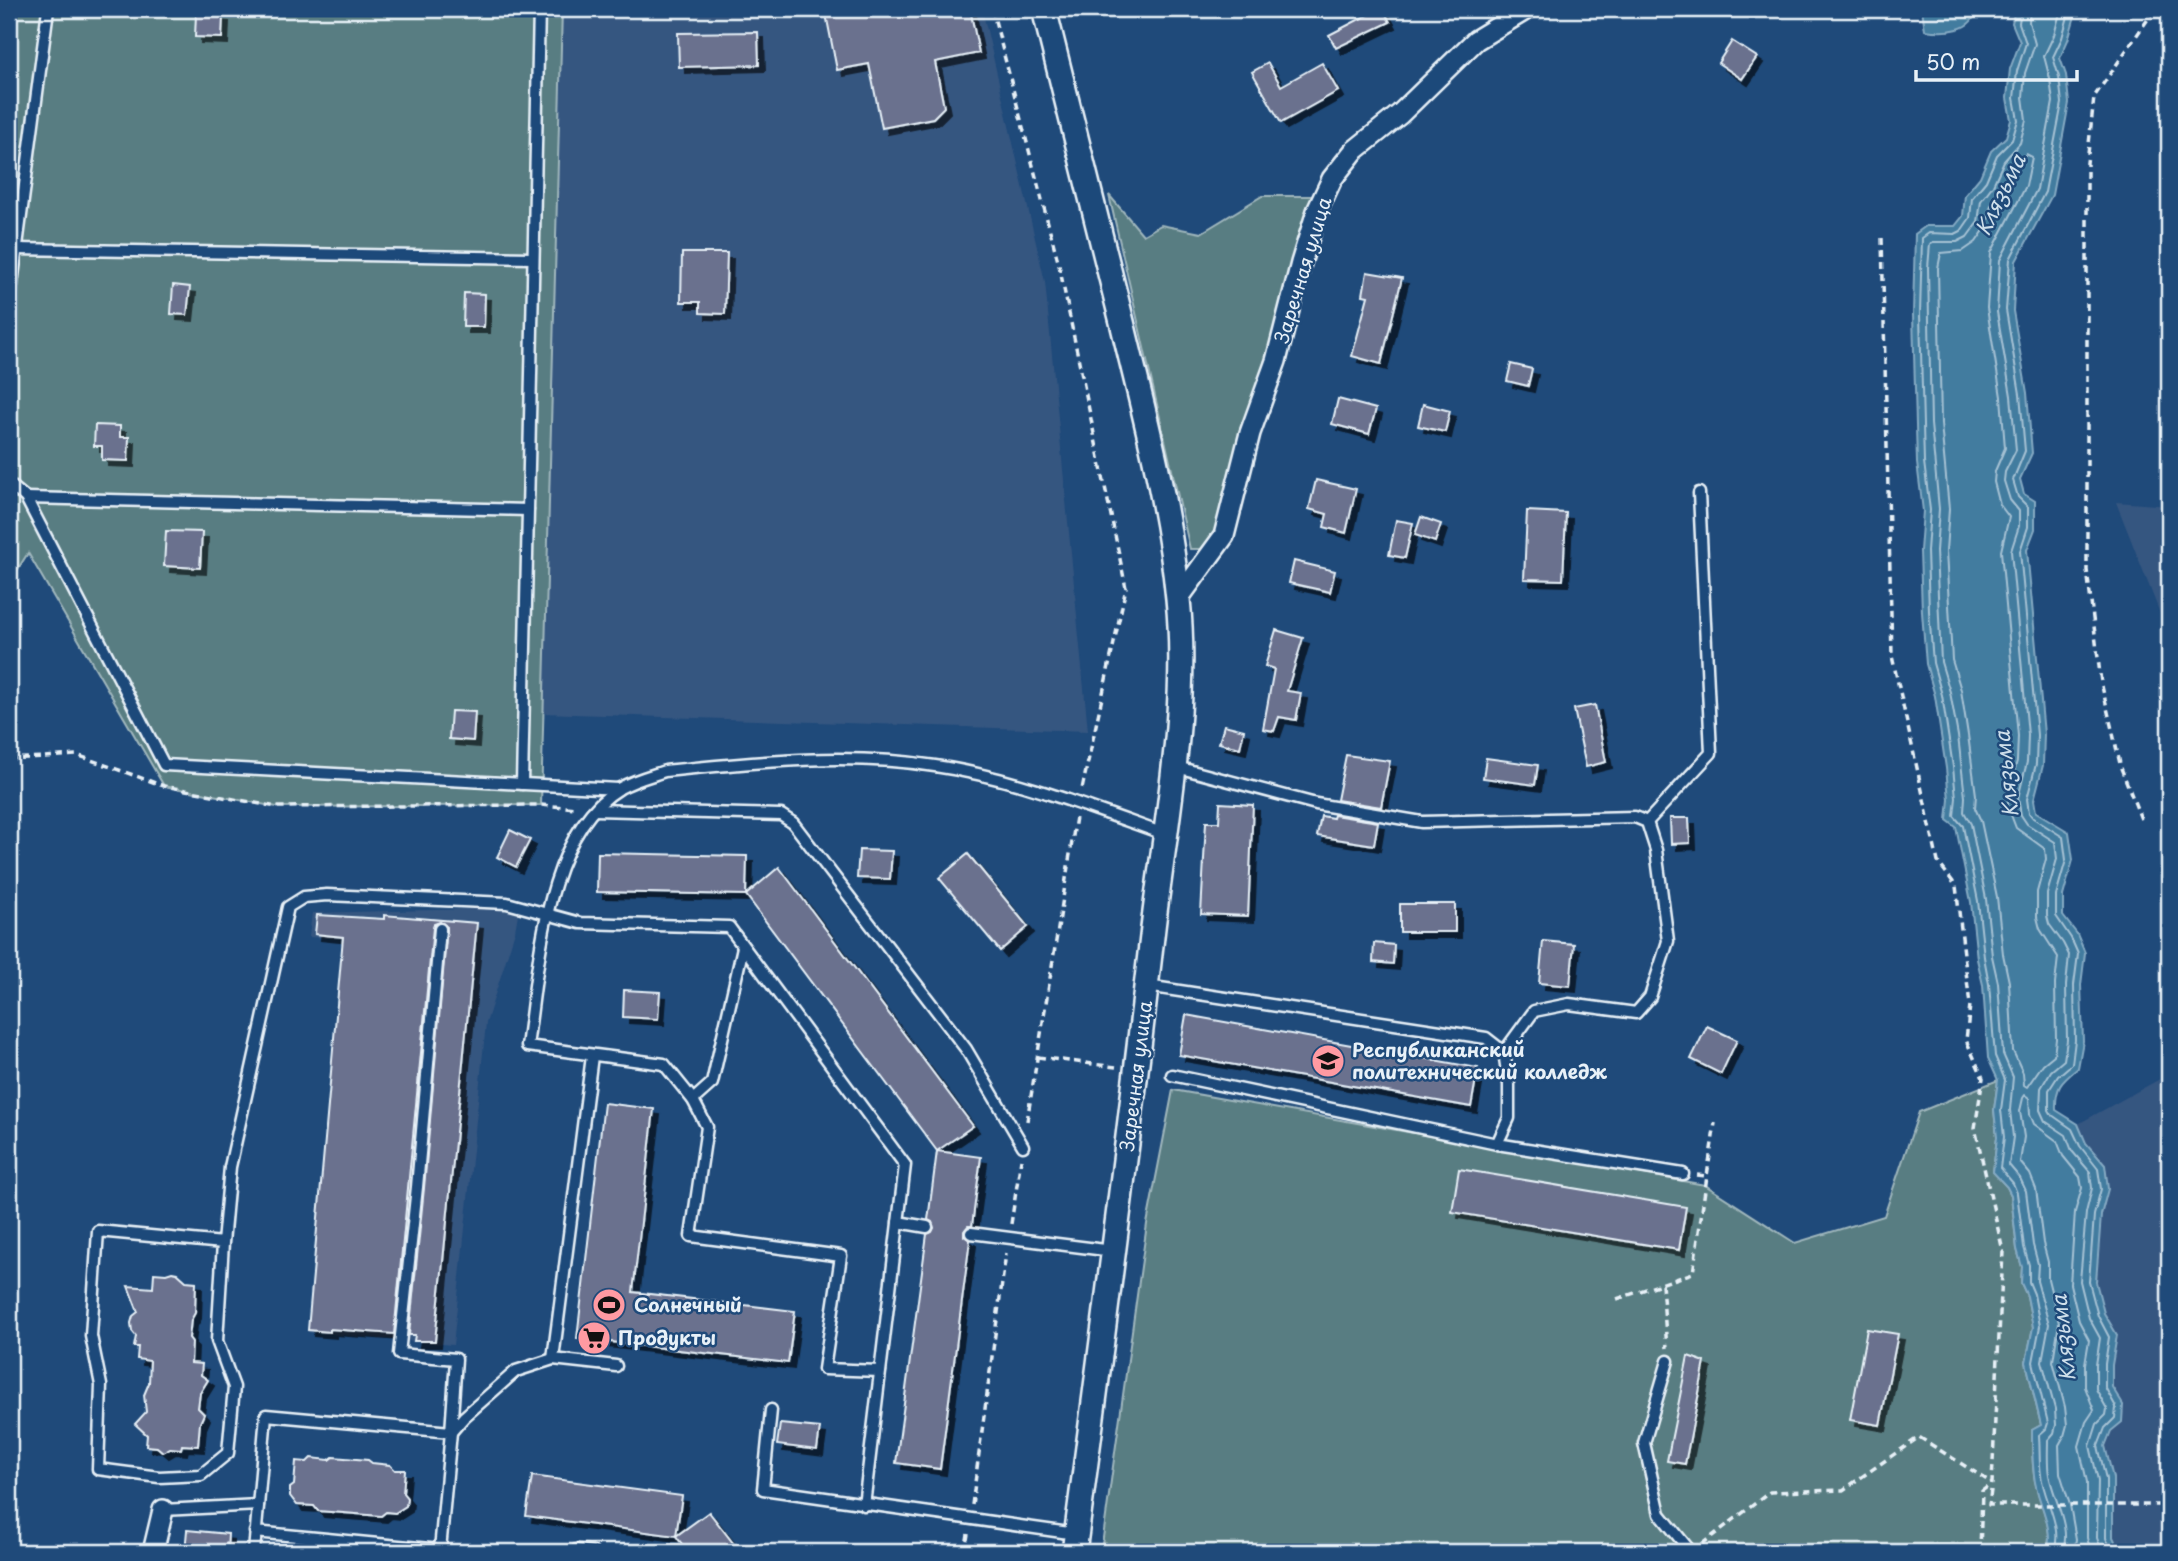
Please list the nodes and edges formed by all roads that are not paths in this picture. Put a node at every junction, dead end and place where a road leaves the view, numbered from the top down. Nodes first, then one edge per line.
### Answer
1 (48, 9) edge
2 (539, 9) edge
3 (1044, 9) edge
4 (1527, 9) edge
5 (16, 249) junction
6 (533, 258) junction
7 (9, 307) edge
8 (9, 484) edge
9 (1699, 493) dead end
10 (26, 498) junction
11 (528, 510) junction
12 (1178, 599) junction
13 (1172, 766) junction
14 (522, 784) junction
15 (618, 789) junction
16 (595, 810) junction
17 (1647, 822) junction
18 (1164, 834) junction
19 (548, 915) junction
20 (440, 929) dead end
21 (743, 947) junction
22 (1147, 986) junction
23 (1504, 1052) junction
24 (592, 1056) junction
25 (1172, 1075) dead end
26 (693, 1100) junction
27 (1497, 1144) junction
28 (1023, 1146) dead end
29 (1683, 1174) road end
30 (898, 1223) junction
31 (928, 1227) dead end
32 (971, 1233) dead end
33 (223, 1243) junction
34 (1114, 1251) junction
35 (553, 1359) junction
36 (1668, 1361) road end
37 (616, 1366) dead end
38 (880, 1371) junction
39 (771, 1410) dead end
40 (451, 1432) junction
41 (864, 1504) junction
42 (258, 1505) junction
43 (163, 1510) joint
44 (255, 1532) junction
45 (1076, 1543) edge
46 (153, 1552) edge
47 (254, 1552) edge
48 (576, 1552) edge
49 (592, 1552) edge
50 (1691, 1552) edge

1 - 5 lane
2 - 6 lane
3 - 12 street, Заречная улица
4 - 12 street, Заречная улица
5 - 6 lane
5 - 7 lane
6 - 11 lane
8 - 10 lane
9 - 17 lane
10 - 11 lane
10 - 14 lane
11 - 14 lane
12 - 13 street, Заречная улица
13 - 17 lane
13 - 18 street, Заречная улица
14 - 15 lane
15 - 16 lane
15 - 18 lane
16 - 19 lane
16 - 28 lane
17 - 23 lane
18 - 22 street, Заречная улица
19 - 21 lane
19 - 24 lane
19 - 33 lane
20 - 40 lane
21 - 26 lane
21 - 30 lane
22 - 23 lane
22 - 34 street, Заречная улица
23 - 27 lane
24 - 26 lane
24 - 35 lane
25 - 27 lane
26 - 38 lane
27 - 29 lane
30 - 31 lane
30 - 38 lane
32 - 34 lane
33 - 33 lane
34 - 45 street, Заречная улица
35 - 37 lane
35 - 40 lane
36 - 50 lane
38 - 41 lane
39 - 41 lane
40 - 42 lane
40 - 44 lane
41 - 45 lane
42 - 43 lane
42 - 44 lane
43 - 46 street
44 - 47 lane
48 - 49 lane

